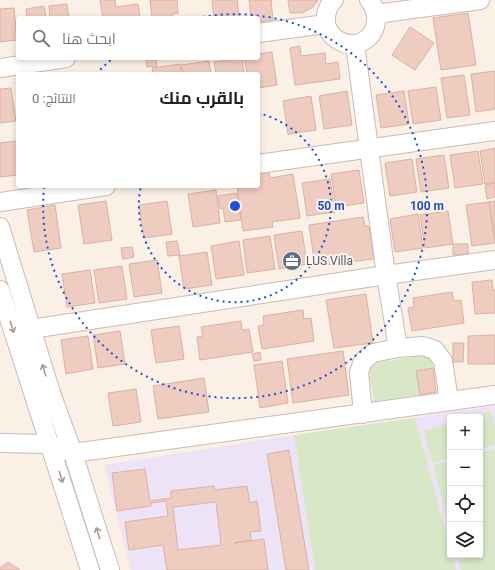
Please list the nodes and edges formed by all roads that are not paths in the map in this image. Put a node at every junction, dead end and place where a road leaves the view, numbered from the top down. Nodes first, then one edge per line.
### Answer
1 (334, 0) edge
2 (480, 0) edge
3 (372, 7) edge
4 (326, 24) junction
5 (260, 33) edge
6 (355, 44) junction
7 (53, 60) edge
8 (0, 68) edge
9 (495, 131) edge
10 (369, 149) junction
11 (260, 164) edge
12 (93, 188) edge
13 (0, 202) edge
14 (0, 227) edge
15 (495, 260) edge
16 (386, 275) junction
17 (0, 290) edge
18 (31, 328) junction
19 (398, 348) junction
20 (43, 395) junction
21 (495, 395) edge
22 (449, 401) junction
23 (363, 414) junction
24 (0, 443) edge
25 (50, 444) junction
26 (73, 453) junction
27 (90, 570) edge
28 (110, 570) edge

1 - 4 street
2 - 3 street
3 - 6 street
4 - 5 street
4 - 6 street
6 - 10 street
7 - 8 street
9 - 10 street
10 - 11 street
10 - 16 street
12 - 13 street
14 - 18 street
15 - 16 street
16 - 18 street
16 - 19 street
17 -> 20 street
20 -> 18 street
19 - 22 street
19 - 23 street
20 - 25 street
20 - 26 street
21 - 22 street
22 - 23 street
23 - 26 street
24 - 25 street
25 - 26 street
25 -> 27 street
28 -> 26 street

